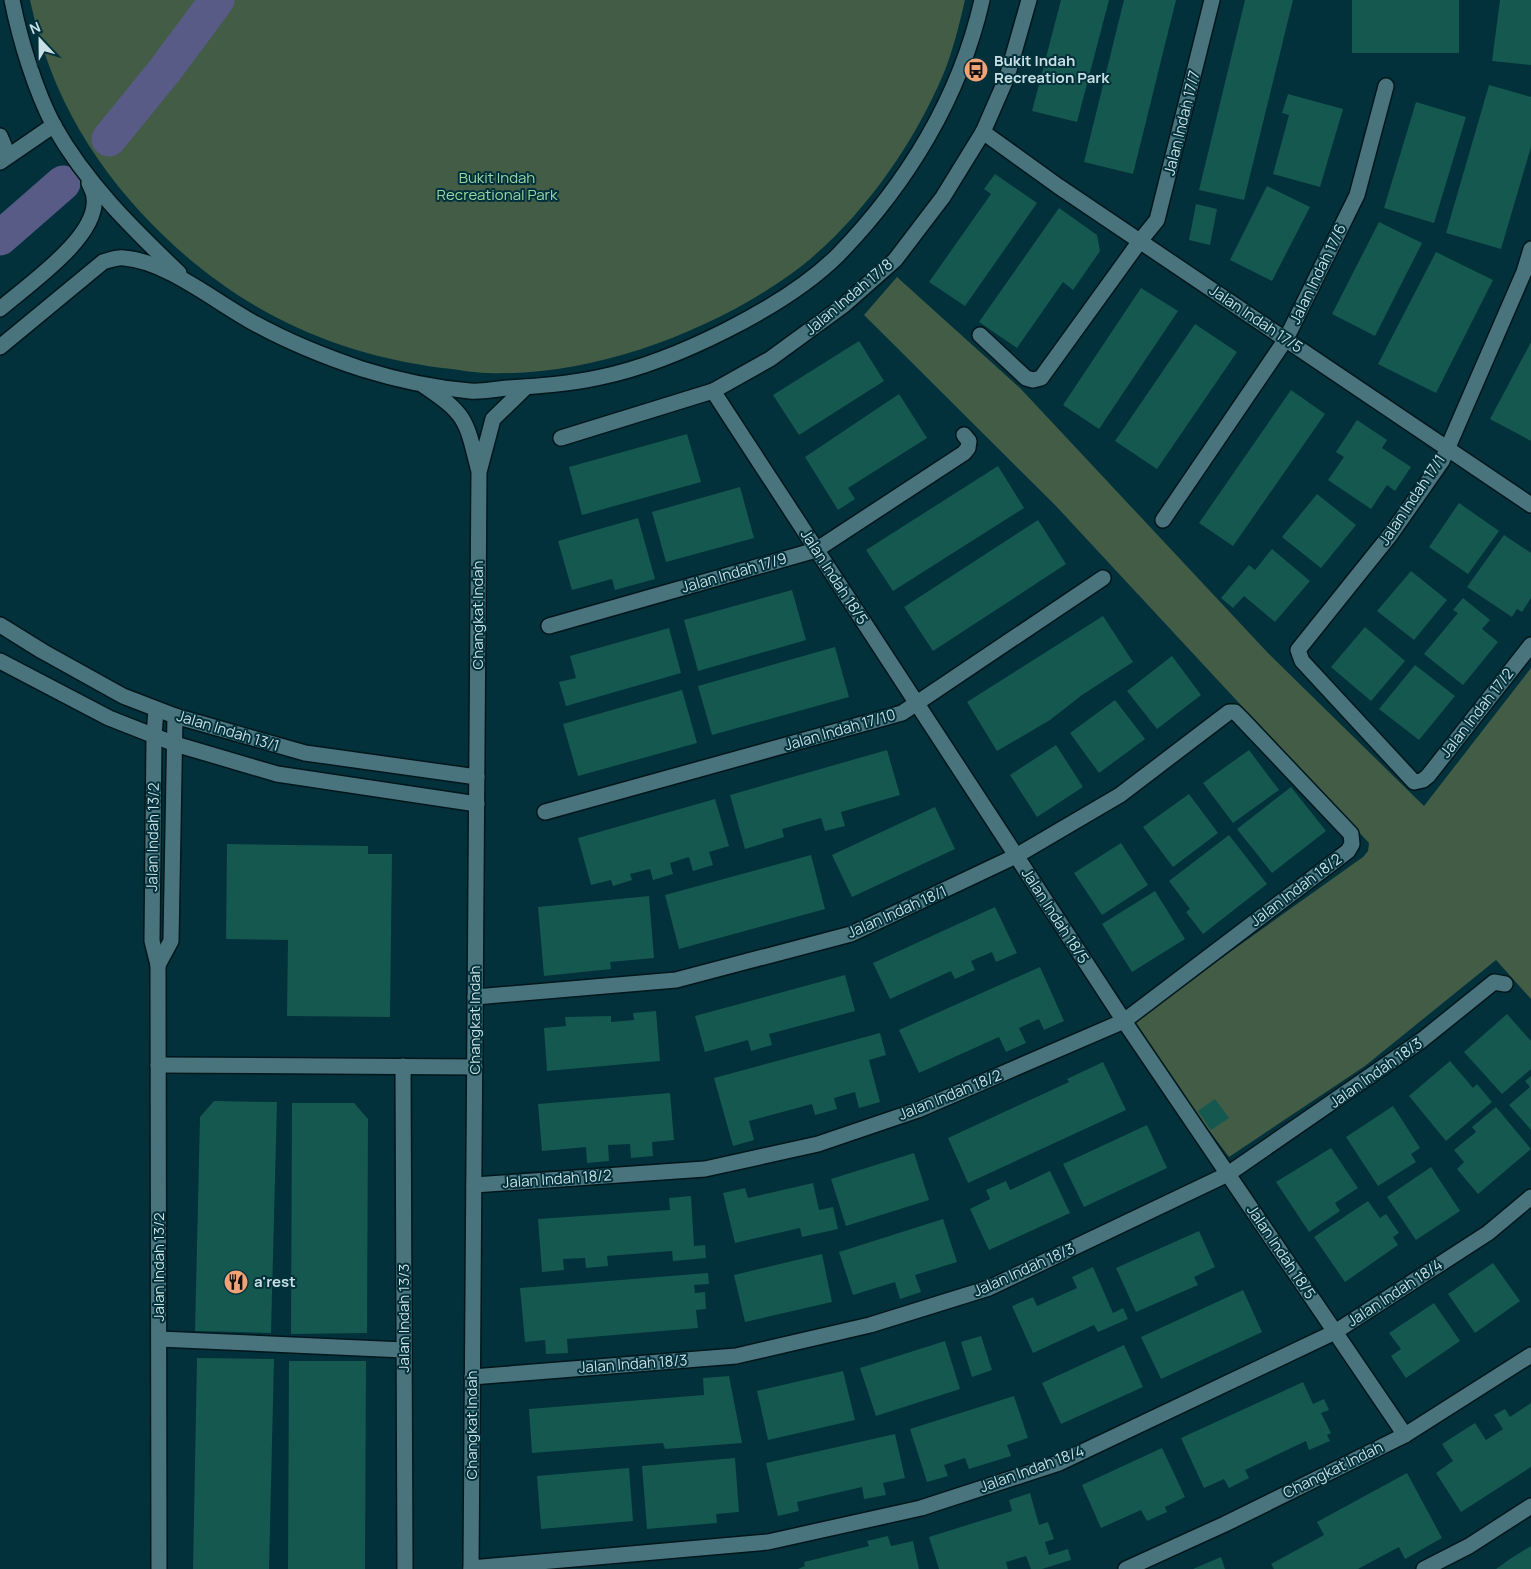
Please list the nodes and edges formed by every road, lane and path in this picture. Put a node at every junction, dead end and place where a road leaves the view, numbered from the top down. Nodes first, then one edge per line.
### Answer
1 (12, 0) edge
2 (982, 0) edge
3 (1029, 0) edge
4 (1212, 0) edge
5 (1386, 86) dead end
6 (54, 125) junction
7 (983, 132) junction
8 (0, 136) edge
9 (4, 159) edge
10 (85, 173) junction
11 (1140, 240) junction
12 (1531, 249) edge
13 (187, 281) junction
14 (0, 309) edge
15 (980, 335) dead end
16 (1286, 339) junction
17 (0, 347) edge
18 (417, 382) junction
19 (526, 387) junction
20 (713, 391) junction
21 (964, 435) dead end
22 (561, 438) dead end
23 (1446, 448) junction
24 (479, 472) junction
25 (1531, 505) edge
26 (1163, 520) dead end
27 (816, 550) junction
28 (1103, 578) dead end
29 (0, 625) edge
30 (549, 626) dead end
31 (1531, 644) edge
32 (0, 660) edge
33 (915, 702) junction
34 (156, 708) junction
35 (176, 716) junction
36 (1241, 718) joint
37 (154, 737) junction
38 (175, 744) junction
39 (477, 777) junction
40 (1423, 780) joint
41 (477, 804) junction
42 (545, 812) dead end
43 (1016, 856) junction
44 (158, 964) junction
45 (1505, 984) dead end
46 (475, 997) junction
47 (1124, 1021) junction
48 (158, 1065) junction
49 (403, 1066) junction
50 (475, 1067) junction
51 (1228, 1174) junction
52 (474, 1184) junction
53 (1531, 1197) edge
54 (1335, 1332) junction
55 (159, 1339) junction
56 (404, 1350) junction
57 (1531, 1355) edge
58 (472, 1377) junction
59 (1405, 1435) junction
60 (1531, 1506) edge
61 (471, 1568) edge
62 (159, 1569) edge
63 (405, 1569) edge
64 (1126, 1569) edge
65 (1424, 1569) edge

1 - 6 street
2 - 19 street
3 - 7 street, Jalan Indah 17/8
4 - 11 street, Jalan Indah 17/7
5 - 16 street, Jalan Indah 17/6
6 - 9 street
6 - 10 street
7 - 11 street, Jalan Indah 17/5
7 - 20 street, Jalan Indah 17/8
8 - 9 street
10 - 13 street
10 - 14 street
11 - 15 street, Jalan Indah 17/7
11 - 16 street, Jalan Indah 17/5
12 - 23 street, Jalan Indah 17/1
13 - 17 street
13 - 18 street
16 - 23 street, Jalan Indah 17/5
16 - 26 street, Jalan Indah 17/6
18 - 19 street
18 - 24 street, Changkat Indah
19 - 24 street, Changkat Indah
20 - 22 street, Jalan Indah 17/8
20 - 27 street, Jalan Indah 18/5
21 - 27 street, Jalan Indah 17/9
23 - 25 street, Jalan Indah 17/5
23 - 40 street, Jalan Indah 17/1
24 - 39 street, Changkat Indah
27 - 30 street, Jalan Indah 17/9
27 - 33 street, Jalan Indah 18/5
28 - 33 street, Jalan Indah 17/10
29 - 34 street, Jalan Indah 13/1
31 - 40 street, Jalan Indah 17/2
32 - 37 street, Jalan Indah 13/1
33 - 42 street, Jalan Indah 17/10
33 - 43 street, Jalan Indah 18/5
34 - 35 street, Jalan Indah 13/1
34 - 37 street, Jalan Indah 13/2
35 - 38 street, Jalan Indah 13/2
35 - 39 street, Jalan Indah 13/1
36 - 43 street, Jalan Indah 18/1
36 - 47 street, Jalan Indah 18/2
37 - 38 street, Jalan Indah 13/1
37 - 44 street, Jalan Indah 13/2
38 - 41 street, Jalan Indah 13/1
38 - 44 street, Jalan Indah 13/2
39 - 41 street, Changkat Indah
41 - 46 street, Changkat Indah
43 - 46 street, Jalan Indah 18/1
43 - 47 street, Jalan Indah 18/5
44 - 48 street, Jalan Indah 13/2
45 - 51 street, Jalan Indah 18/3
46 - 50 street, Changkat Indah
47 - 51 street, Jalan Indah 18/5
47 - 52 street, Jalan Indah 18/2
48 - 49 street
48 - 55 street, Jalan Indah 13/2
49 - 50 street
49 - 56 street, Jalan Indah 13/3
50 - 52 street, Changkat Indah
51 - 54 street, Jalan Indah 18/5
51 - 58 street, Jalan Indah 18/3
52 - 58 street, Changkat Indah
53 - 54 street, Jalan Indah 18/4
54 - 59 street, Jalan Indah 18/5
54 - 61 street, Jalan Indah 18/4
55 - 56 street
55 - 62 street, Jalan Indah 13/2
56 - 63 street, Jalan Indah 13/3
57 - 59 street, Changkat Indah
58 - 61 street, Changkat Indah
59 - 64 street, Changkat Indah
60 - 65 street

